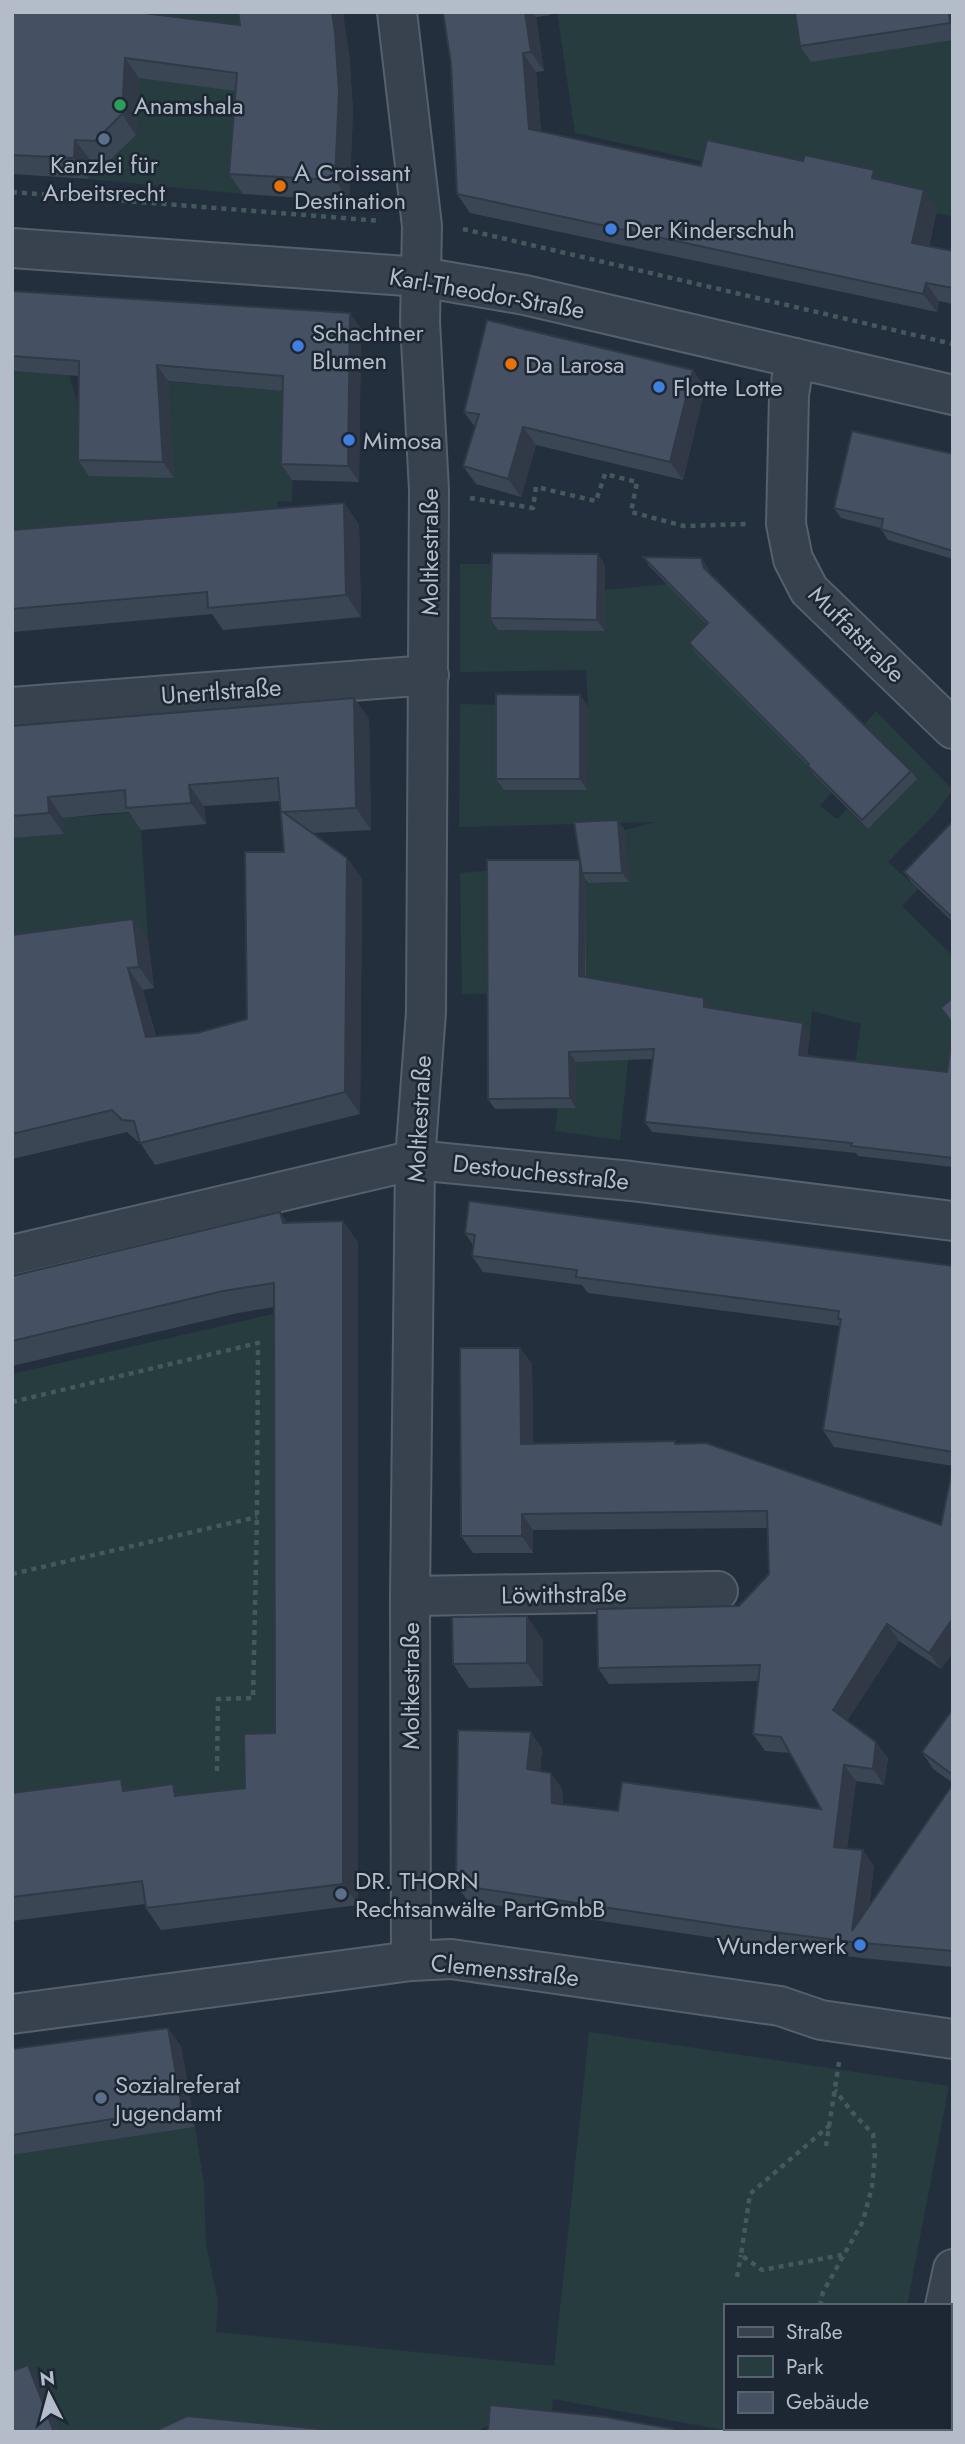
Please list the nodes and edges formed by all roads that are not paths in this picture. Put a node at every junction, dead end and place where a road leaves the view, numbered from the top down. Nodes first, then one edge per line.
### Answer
1 (397, 12) edge
2 (12, 248) edge
3 (421, 277) junction
4 (796, 358) junction
5 (953, 395) edge
6 (429, 675) junction
7 (12, 707) edge
8 (953, 729) edge
9 (415, 1160) junction
10 (953, 1221) edge
11 (12, 1255) edge
12 (718, 1591) dead end
13 (410, 1596) junction
14 (411, 1961) junction
15 (12, 2014) edge
16 (953, 2039) edge
17 (953, 2269) edge
18 (945, 2304) edge

1 - 3 street, Moltkestraße
2 - 3 street, Karl-Theodor-Straße
3 - 4 street, Karl-Theodor-Straße
3 - 6 street, Moltkestraße
4 - 5 street, Karl-Theodor-Straße
4 - 8 street, Muffatstraße
6 - 7 street, Unertlstraße
6 - 9 street, Moltkestraße
9 - 10 street, Destouchesstraße
9 - 11 street, Destouchesstraße
9 - 13 street, Moltkestraße
12 - 13 street, Löwithstraße
13 - 14 street, Moltkestraße
14 - 15 street, Clemensstraße
14 - 16 street, Clemensstraße
17 - 18 street

